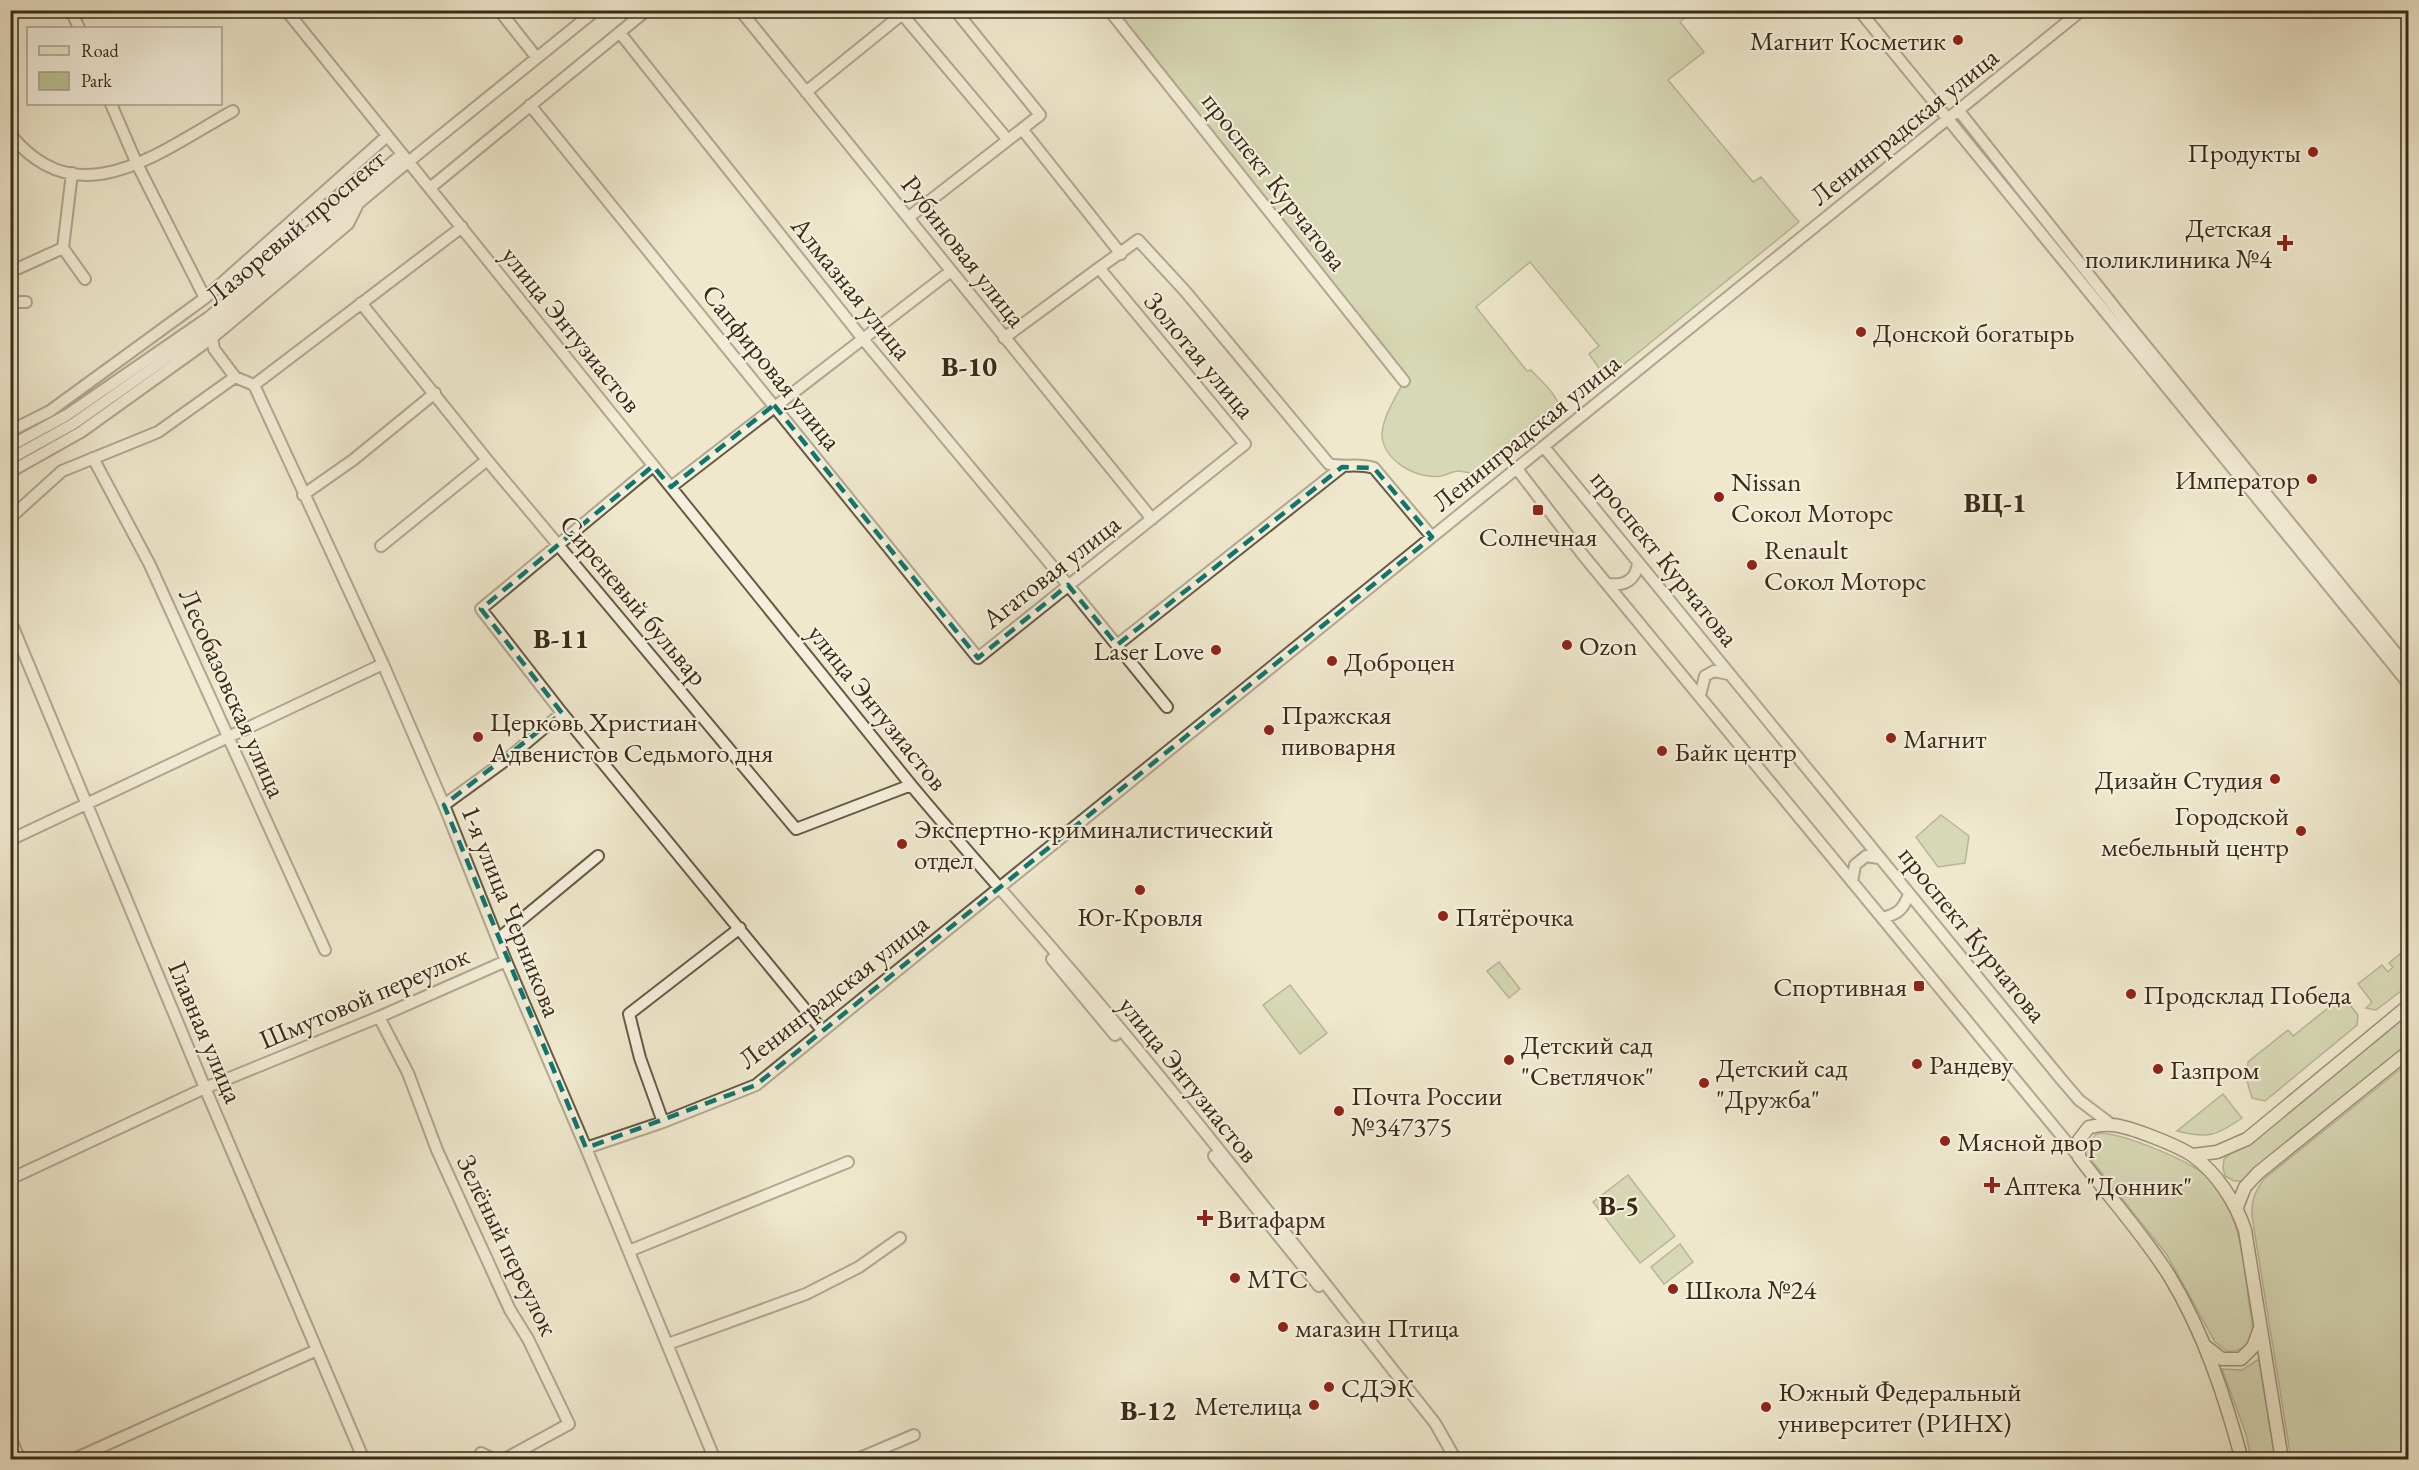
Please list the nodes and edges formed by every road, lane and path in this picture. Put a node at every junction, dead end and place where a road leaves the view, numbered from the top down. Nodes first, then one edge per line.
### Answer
1 (71, 10) edge
2 (286, 10) edge
3 (499, 10) edge
4 (596, 10) edge
5 (647, 10) edge
6 (740, 10) edge
7 (955, 10) edge
8 (1109, 10) edge
9 (1859, 10) edge
10 (2083, 10) edge
11 (904, 12) edge
12 (79, 27) edge
13 (620, 33) junction
14 (537, 58) junction
15 (806, 92) junction
16 (111, 105) edge
17 (530, 105) junction
18 (233, 111) dead end
19 (1959, 111) junction
20 (1948, 120) junction
21 (1022, 129) junction
22 (10, 134) edge
23 (387, 136) junction
24 (1008, 140) junction
25 (405, 158) junction
26 (137, 164) junction
27 (72, 173) junction
28 (430, 188) junction
29 (358, 203) junction
30 (909, 217) junction
31 (462, 227) junction
32 (63, 248) junction
33 (1121, 254) junction
34 (1099, 268) junction
35 (951, 271) junction
36 (10, 272) edge
37 (85, 279) dead end
38 (205, 298) junction
39 (10, 302) edge
40 (26, 302) dead end
41 (361, 303) junction
42 (212, 338) junction
43 (1004, 338) junction
44 (863, 339) junction
45 (235, 377) junction
46 (1404, 381) dead end
47 (254, 385) junction
48 (435, 393) junction
49 (774, 405) junction
50 (10, 431) edge
51 (10, 446) edge
52 (1545, 448) junction
53 (93, 458) junction
54 (10, 459) edge
55 (487, 460) junction
56 (653, 466) junction
57 (1342, 467) junction
58 (1518, 470) junction
59 (10, 472) edge
60 (671, 487) junction
61 (303, 495) junction
62 (10, 518) edge
63 (1152, 519) junction
64 (1432, 537) junction
65 (559, 545) junction
66 (381, 546) dead end
67 (1638, 563) junction
68 (1608, 584) junction
69 (1068, 585) junction
70 (11, 623) edge
71 (1117, 645) junction
72 (978, 658) joint
73 (383, 664) junction
74 (2409, 668) edge
75 (1728, 674) junction
76 (2409, 683) edge
77 (1700, 695) junction
78 (1167, 707) dead end
79 (562, 713) junction
80 (229, 738) junction
81 (911, 785) junction
82 (87, 803) junction
83 (444, 805) junction
84 (10, 840) edge
85 (598, 856) dead end
86 (1879, 858) junction
87 (1852, 882) junction
88 (999, 892) junction
89 (1909, 894) junction
90 (1882, 918) junction
91 (740, 928) junction
92 (498, 939) junction
93 (325, 950) dead end
94 (506, 961) junction
95 (2409, 1006) edge
96 (379, 1017) junction
97 (822, 1030) junction
98 (2409, 1052) edge
99 (205, 1088) junction
100 (663, 1122) junction
101 (2112, 1125) junction
102 (586, 1148) junction
103 (2193, 1155) junction
104 (2079, 1157) junction
105 (849, 1162) dead end
106 (10, 1179) edge
107 (2237, 1207) junction
108 (900, 1238) dead end
109 (629, 1251) junction
110 (2261, 1327) junction
111 (668, 1344) junction
112 (2205, 1346) junction
113 (317, 1350) junction
114 (914, 1435) dead end
115 (10, 1437) edge
116 (481, 1453) dead end
117 (20, 1460) edge
118 (72, 1460) edge
119 (364, 1460) edge
120 (495, 1460) edge
121 (503, 1460) edge
122 (714, 1460) edge
123 (855, 1460) edge
124 (1449, 1460) edge
125 (1456, 1460) edge
126 (2242, 1460) edge
127 (2282, 1460) edge

1 - 12 street
2 - 23 street, улица Энтузиастов
3 - 14 street
4 - 14 street, Лазоревый проспект
5 - 13 street
6 - 15 street, Рубиновая улица
7 - 21 street
8 - 46 street, проспект Курчатова
9 - 20 street
10 - 19 street, Ленинградская улица
11 - 15 street
11 - 24 street
13 - 17 street
13 - 44 street, Алмазная улица
14 - 25 street, Лазоревый проспект
15 - 30 street, Рубиновая улица
16 - 26 street
17 - 28 street
17 - 49 street, Сапфировая улица
18 - 26 street
19 - 20 street, Ленинградская улица
19 - 74 street
20 - 52 street, Ленинградская улица
20 - 76 street
21 - 24 street
21 - 33 street
22 - 27 street
23 - 25 street, улица Энтузиастов
23 - 38 street
24 - 30 street
25 - 28 street, улица Энтузиастов
25 - 29 street, Лазоревый проспект
25 - 51 street, Лазоревый проспект
26 - 27 street
26 - 38 street
27 - 32 street
28 - 31 street, улица Энтузиастов
29 - 42 street
29 - 54 street, Лазоревый проспект
30 - 35 street, Рубиновая улица
31 - 41 street
31 - 56 street, улица Энтузиастов
32 - 36 street
32 - 37 street
33 - 34 street
33 - 57 street
34 - 43 street
34 - 63 street, Золотая улица
35 - 43 street, Рубиновая улица
35 - 44 street
38 - 50 street
39 - 40 street
41 - 47 street
41 - 48 street, Сиреневый бульвар
42 - 45 street
42 - 59 street
43 - 63 street, Рубиновая улица
44 - 49 street
44 - 69 street, Алмазная улица
45 - 47 street
45 - 53 street
47 - 61 street, 1-я улица Черникова
48 - 55 street, Сиреневый бульвар
48 - 61 street
49 - 60 street
49 - 72 street, Сапфировая улица
52 - 58 street, Ленинградская улица
52 - 67 street, проспект Курчатова
53 - 62 street
53 - 80 street, Лесобазовская улица
55 - 65 street, Сиреневый бульвар
55 - 66 street
56 - 60 street, улица Энтузиастов
56 - 65 street
57 - 64 street
57 - 71 street
58 - 64 street, Ленинградская улица
58 - 68 street
58 - 88 street
60 - 81 street, улица Энтузиастов
61 - 73 street, 1-я улица Черникова
63 - 69 street, Агатовая улица
64 - 88 street, Ленинградская улица
65 - 79 street
65 - 81 street, Сиреневый бульвар
67 - 68 street
67 - 75 street, проспект Курчатова
68 - 77 street
69 - 71 street, Алмазная улица
69 - 72 street, Агатовая улица
70 - 82 street, Главная улица
71 - 78 street, Алмазная улица
73 - 80 street
73 - 83 street, 1-я улица Черникова
75 - 77 street
75 - 86 street, проспект Курчатова
77 - 87 street
79 - 83 street
79 - 91 street
80 - 82 street
80 - 93 street, Лесобазовская улица
81 - 88 street, улица Энтузиастов
82 - 84 street
82 - 99 street, Главная улица
83 - 92 street, 1-я улица Черникова
85 - 92 street
86 - 87 street
86 - 89 street, проспект Курчатова
87 - 90 street
88 - 97 street, Ленинградская улица
88 - 124 street
88 - 125 street, улица Энтузиастов
89 - 90 street
89 - 101 street, проспект Курчатова
90 - 104 street
91 - 97 street
91 - 100 street
92 - 94 street, 1-я улица Черникова
94 - 96 street, Шмутовой переулок
94 - 102 street, 1-я улица Черникова
95 - 103 main road
96 - 99 street, Шмутовой переулок
96 - 121 street, Зелёный переулок
97 - 100 street, Ленинградская улица
98 - 107 main road
99 - 106 street, Шмутовой переулок
99 - 113 street, Главная улица
100 - 102 street, Ленинградская улица
101 - 103 main road, проспект Курчатова
101 - 104 main road
102 - 109 street, 1-я улица Черникова
103 - 107 main road, проспект Курчатова
104 - 112 main road
105 - 109 street
107 - 110 main road, проспект Курчатова
108 - 111 street
109 - 111 street, 1-я улица Черникова
110 - 112 main road
110 - 127 main road, проспект Курчатова
111 - 122 street, 1-я улица Черникова
112 - 126 main road
113 - 118 street
113 - 119 street, Главная улица
114 - 123 street
115 - 117 street
116 - 120 street

